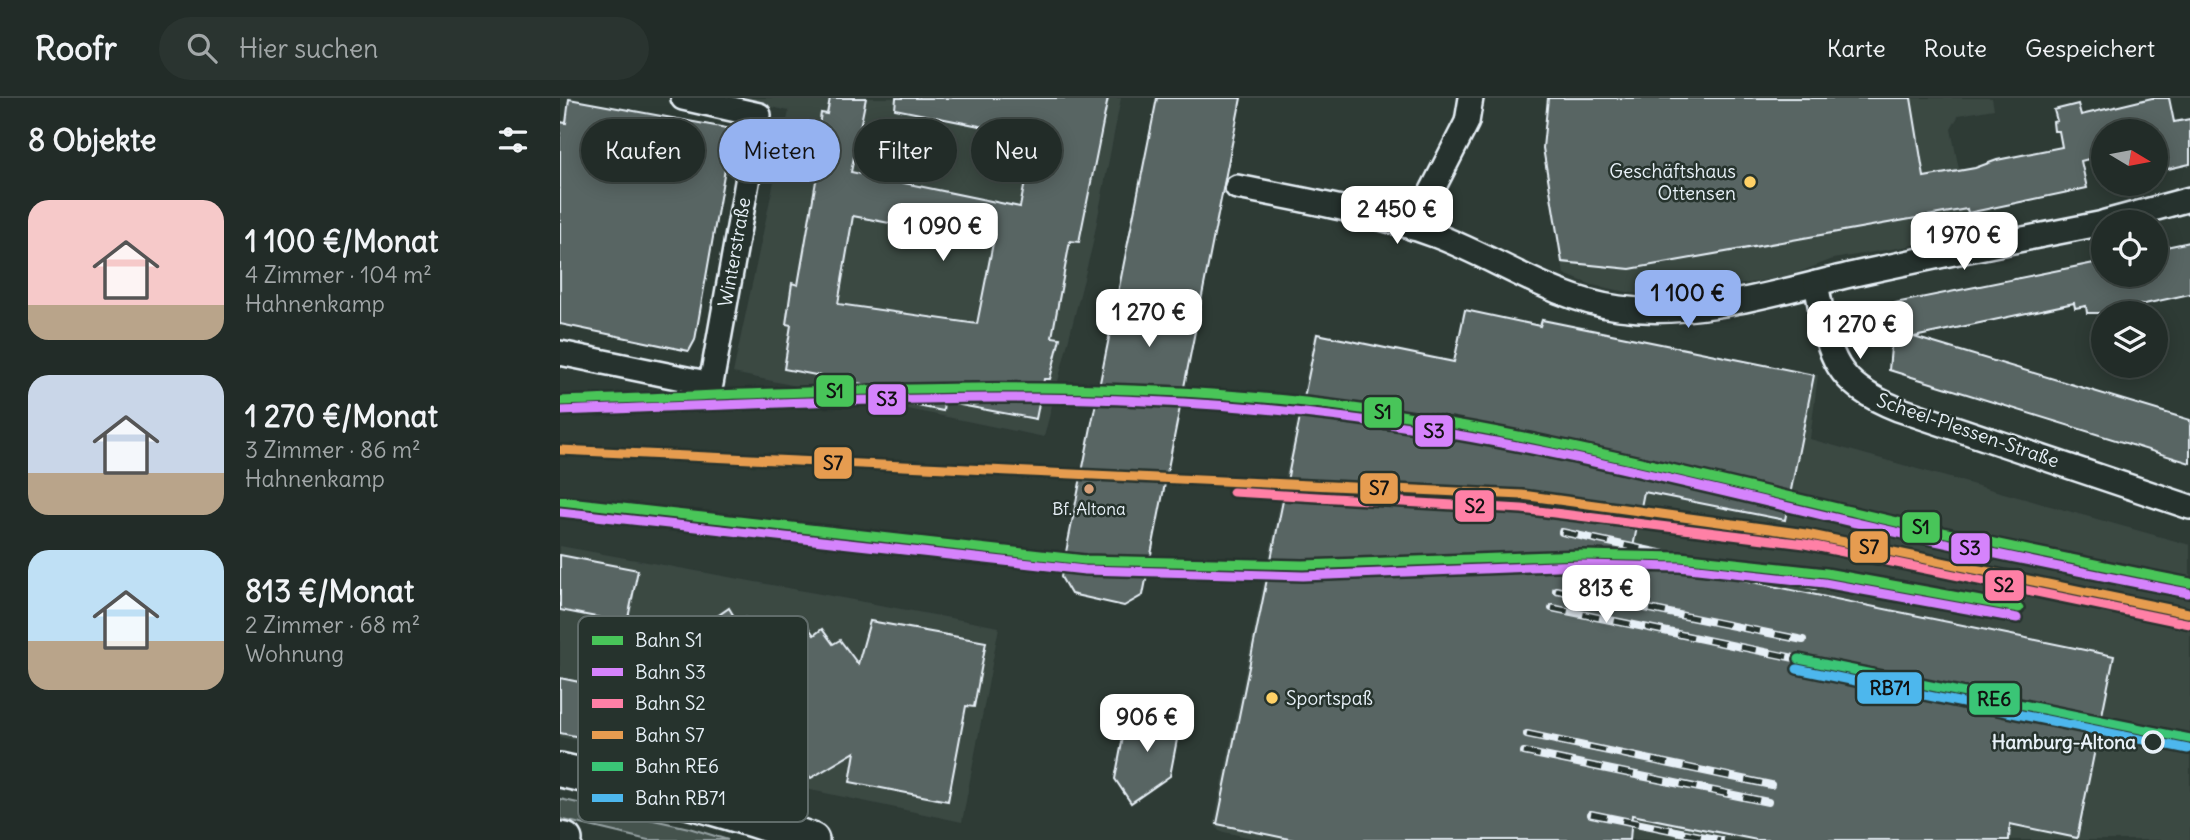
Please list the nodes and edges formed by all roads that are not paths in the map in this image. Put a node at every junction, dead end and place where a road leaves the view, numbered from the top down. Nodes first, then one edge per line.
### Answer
1 (683, 98) edge
2 (1471, 98) edge
3 (1237, 187) dead end
4 (2190, 199) edge
5 (2149, 210) edge
6 (2091, 225) edge
7 (1413, 228) junction
8 (1816, 283) junction
9 (560, 353) edge
10 (2190, 507) edge
11 (560, 770) edge
12 (578, 774) edge
13 (763, 822) edge
14 (812, 840) edge

1 - 9 street, Winterstraße
2 - 7 street
3 - 7 street
4 - 5 street
6 - 8 street
7 - 8 street
8 - 10 street, Scheel-Plessen-Straße
11 - 12 main road
13 - 14 main road

